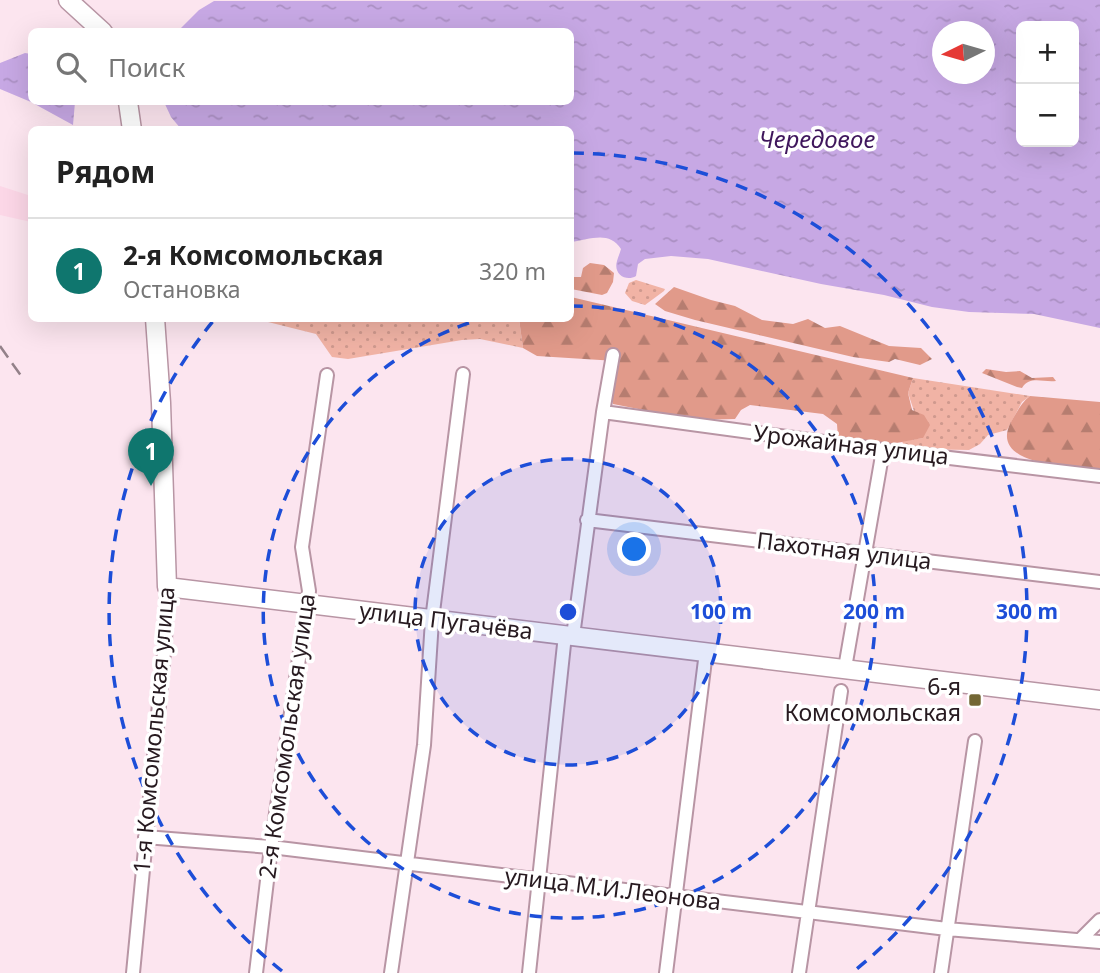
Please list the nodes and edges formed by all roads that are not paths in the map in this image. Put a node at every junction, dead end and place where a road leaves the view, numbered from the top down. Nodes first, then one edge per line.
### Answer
1 (68, 0) edge
2 (99, 28) edge
3 (128, 105) edge
4 (131, 126) edge
5 (155, 322) edge
6 (614, 355) dead end
7 (463, 374) dead end
8 (327, 375) dead end
9 (603, 412) junction
10 (883, 450) junction
11 (1100, 476) edge
12 (587, 520) junction
13 (866, 553) junction
14 (1100, 582) edge
15 (167, 587) junction
16 (307, 605) junction
17 (432, 620) junction
18 (569, 635) junction
19 (706, 652) junction
20 (845, 668) junction
21 (841, 691) dead end
22 (1100, 700) edge
23 (975, 740) dead end
24 (145, 837) junction
25 (271, 847) junction
26 (407, 864) junction
27 (539, 880) junction
28 (676, 897) junction
29 (808, 913) junction
30 (1100, 920) edge
31 (947, 929) junction
32 (1080, 940) junction
33 (1100, 942) edge
34 (133, 973) edge
35 (256, 973) edge
36 (391, 973) edge
37 (529, 973) edge
38 (666, 973) edge
39 (799, 973) edge
40 (941, 973) edge

1 - 2 main road
3 - 4 main road
5 - 15 main road, 1-я Комсомольская улица
6 - 9 street
7 - 17 street
8 - 16 street, 2-я Комсомольская улица
9 - 10 street, Урожайная улица
9 - 12 street
10 - 11 street, Урожайная улица
10 - 13 street
12 - 13 street, Пахотная улица
12 - 18 street
13 - 14 street, Пахотная улица
13 - 20 street
15 - 16 main road, улица Пугачёва
15 - 24 street, 1-я Комсомольская улица
16 - 17 main road, улица Пугачёва
16 - 25 street, 2-я Комсомольская улица
17 - 18 main road, улица Пугачёва
17 - 26 street
18 - 19 main road, улица Пугачёва
18 - 27 street
19 - 20 main road, улица Пугачёва
19 - 28 street
20 - 22 main road, улица Пугачёва
21 - 29 street
23 - 31 street
24 - 25 street, улица М.И.Леонова
24 - 34 street, 1-я Комсомольская улица
25 - 26 street, улица М.И.Леонова
25 - 35 street, 2-я Комсомольская улица
26 - 27 street, улица М.И.Леонова
26 - 36 street
27 - 28 street, улица М.И.Леонова
27 - 37 street
28 - 29 street, улица М.И.Леонова
28 - 38 street
29 - 31 street, улица М.И.Леонова
29 - 39 street
30 - 32 street
31 - 32 street, улица М.И.Леонова
31 - 40 street
32 - 33 street, улица М.И.Леонова

